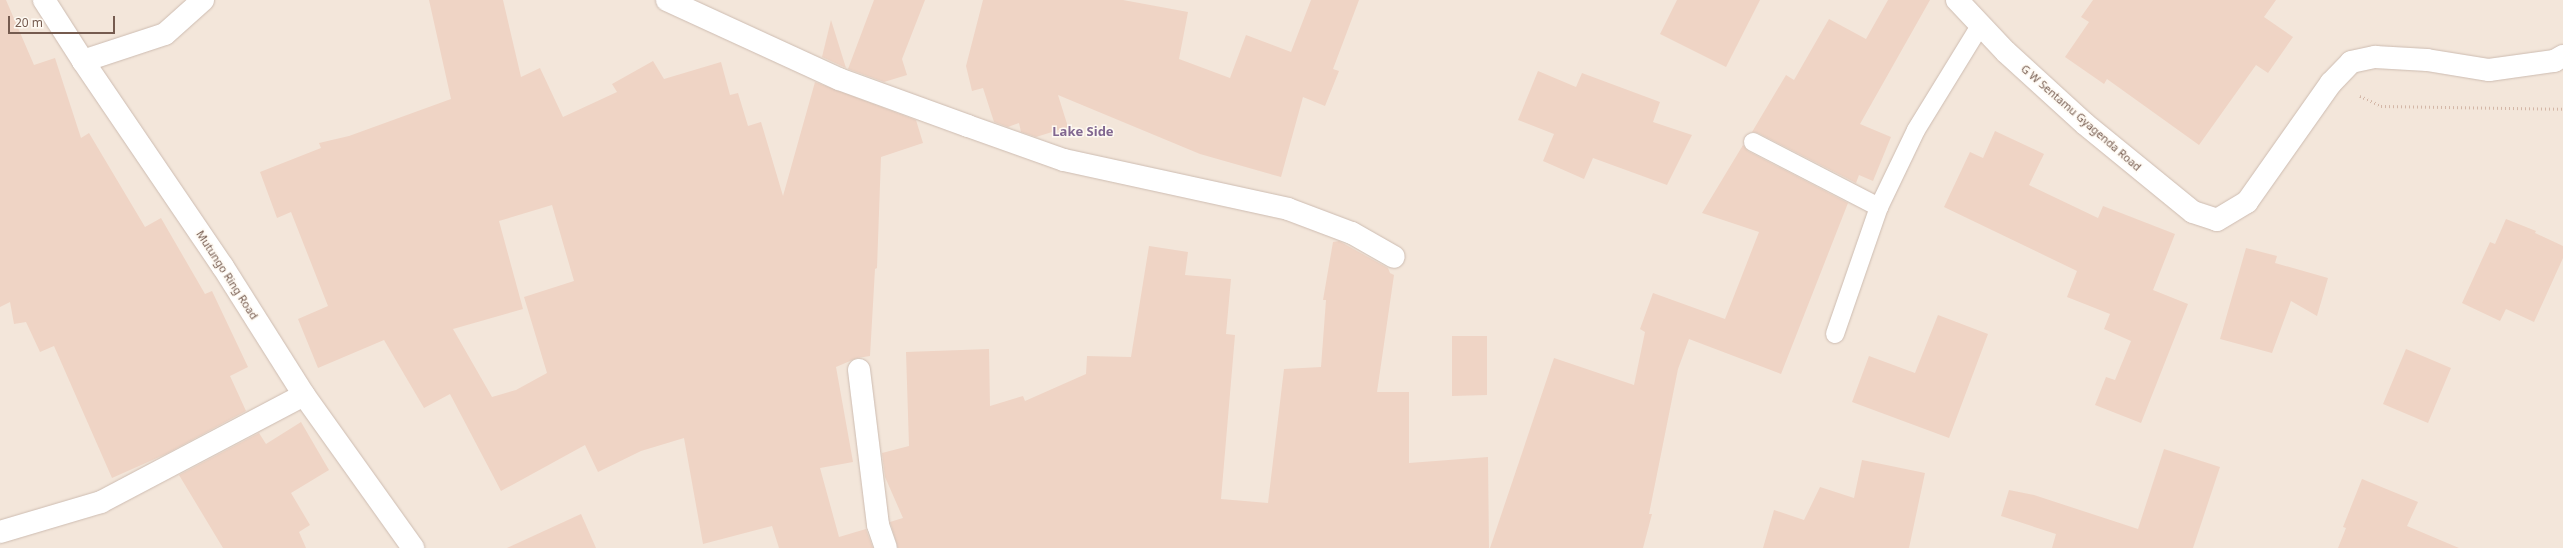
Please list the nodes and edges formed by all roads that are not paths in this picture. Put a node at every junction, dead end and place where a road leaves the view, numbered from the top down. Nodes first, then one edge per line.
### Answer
1 (44, 0) edge
2 (203, 0) edge
3 (667, 0) edge
4 (1957, 0) edge
5 (1980, 26) junction
6 (2563, 56) edge
7 (83, 61) junction
8 (1753, 142) dead end
9 (1879, 207) junction
10 (1394, 257) dead end
11 (1835, 334) dead end
12 (859, 370) dead end
13 (304, 395) junction
14 (0, 532) edge
15 (413, 548) edge
16 (886, 548) edge

1 - 7 street, Mutungo Ring Road
2 - 7 street
3 - 10 street
4 - 5 street, G W Sentamu Gyagenda Road
5 - 6 street, G W Sentamu Gyagenda Road
5 - 9 lane
7 - 13 street, Mutungo Ring Road
8 - 9 lane
9 - 11 lane
12 - 16 street
13 - 14 street
13 - 15 street, Mutungo Ring Road

